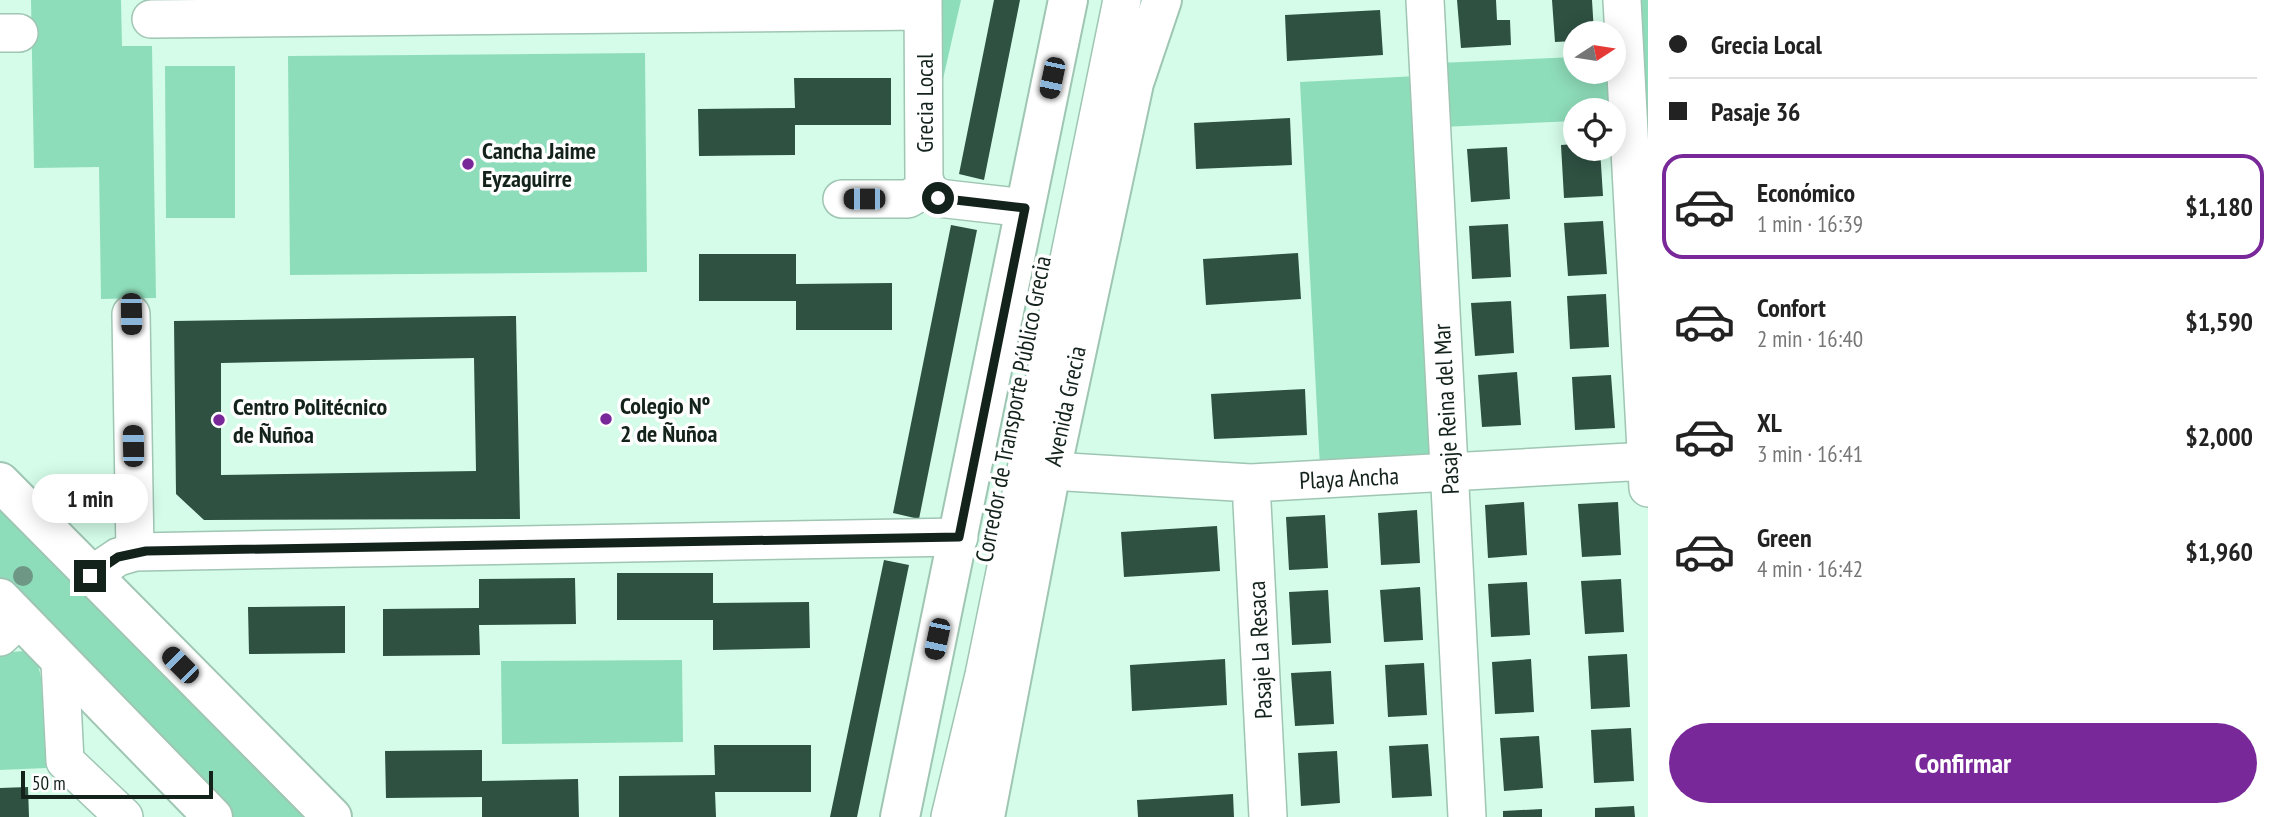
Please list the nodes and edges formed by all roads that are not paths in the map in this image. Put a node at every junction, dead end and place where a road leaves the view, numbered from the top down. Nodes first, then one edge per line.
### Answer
1 (1068, 0) edge
2 (1096, 0) edge
3 (1122, 0) edge
4 (1162, 0) edge
5 (1425, 0) edge
6 (1622, 0) edge
7 (923, 5) edge
8 (150, 19) dead end
9 (1640, 180) edge
10 (927, 188) junction
11 (842, 199) dead end
12 (1025, 208) junction
13 (131, 314) dead end
14 (1645, 379) edge
15 (1051, 471) junction
16 (1449, 472) junction
17 (1647, 475) edge
18 (0, 482) edge
19 (1251, 483) junction
20 (959, 537) junction
21 (135, 552) junction
22 (90, 576) junction
23 (6, 618) edge
24 (60, 662) junction
25 (124, 817) edge
26 (213, 817) edge
27 (331, 817) edge
28 (900, 817) edge
29 (929, 817) edge
30 (950, 817) edge
31 (985, 817) edge
32 (1268, 817) edge
33 (1467, 817) edge

1 - 12 main road
2 - 29 street, Corredor de Transporte Público Grecia
3 - 30 street, Corredor de Transporte Público Grecia
4 - 15 main road, Avenida Grecia
5 - 16 street, Pasaje Reina del Mar
6 - 9 street
7 - 8 street
7 - 10 street, Grecia Local
9 - 14 street
10 - 11 street
10 - 12 street, Grecia Local
12 - 20 main road
13 - 21 street
14 - 17 street
15 - 19 street, Playa Ancha
15 - 31 main road, Avenida Grecia
16 - 17 street, Playa Ancha
16 - 19 street, Playa Ancha
16 - 33 street, Pasaje Reina del Mar
18 - 22 main road
19 - 32 street, Pasaje La Resaca
20 - 21 street
20 - 28 main road
21 - 22 street
22 - 27 main road
23 - 24 main road
24 - 25 street
24 - 26 main road

